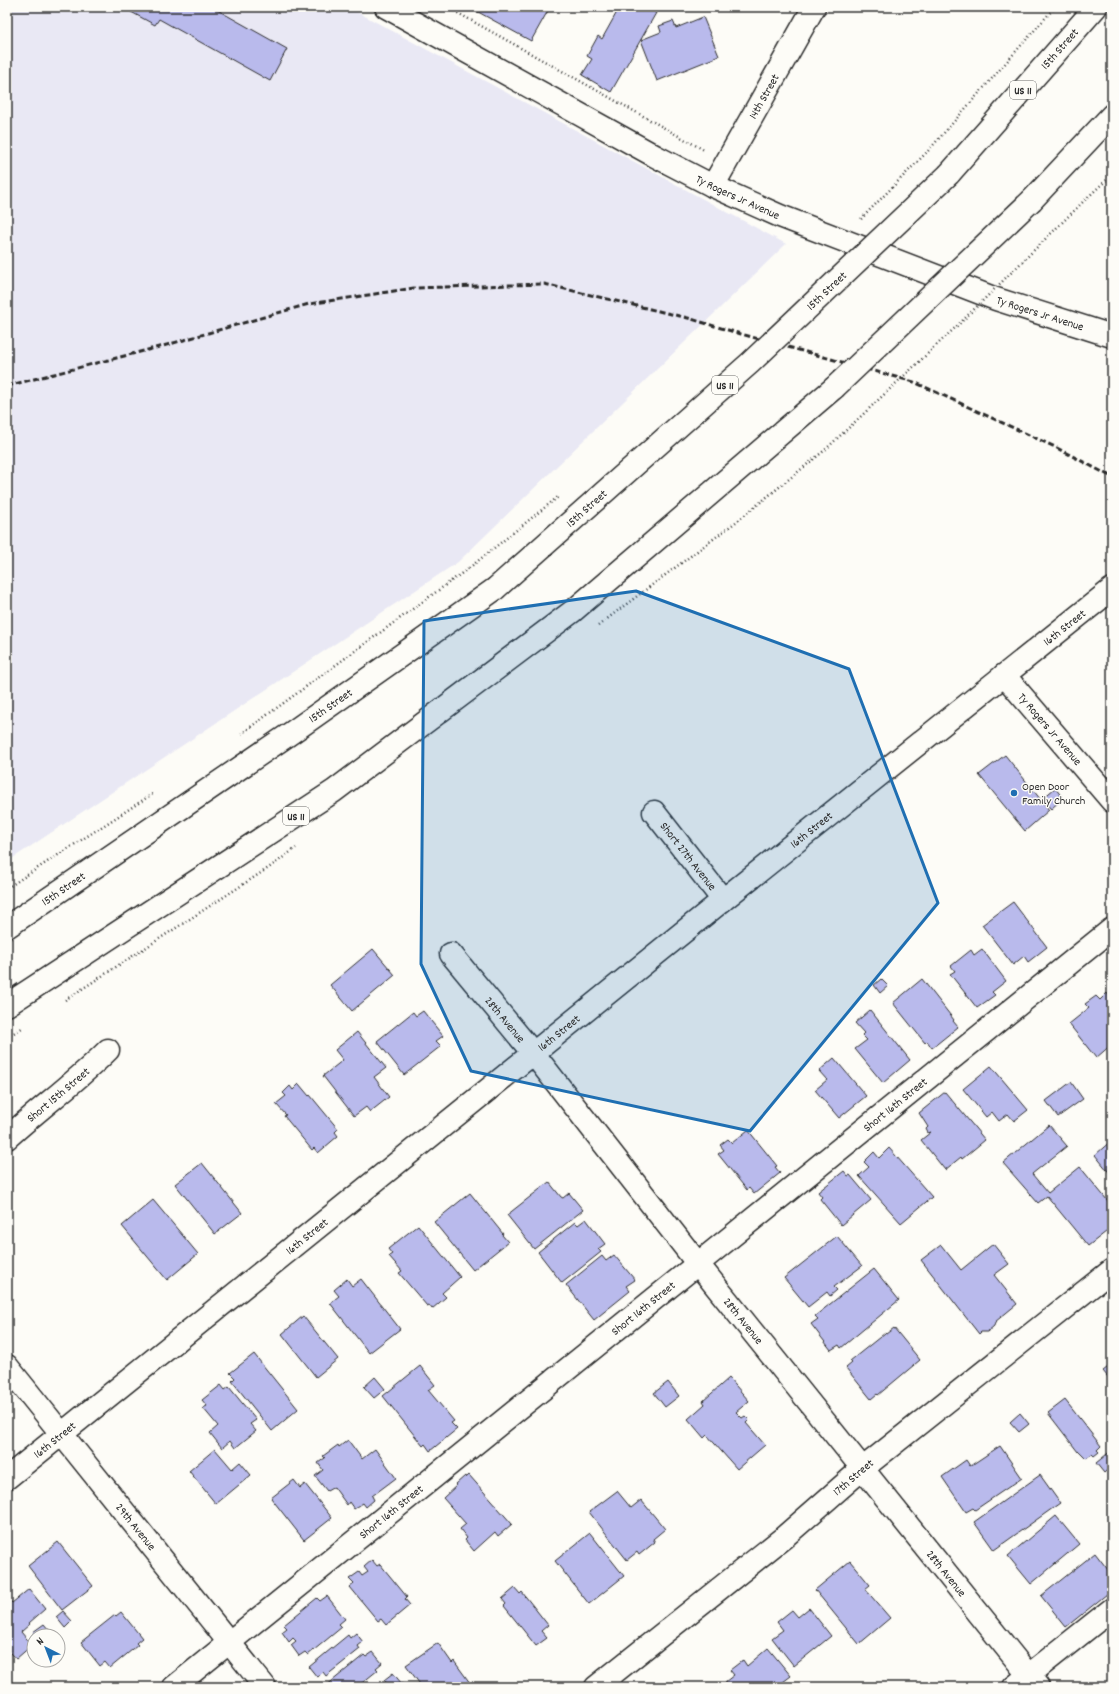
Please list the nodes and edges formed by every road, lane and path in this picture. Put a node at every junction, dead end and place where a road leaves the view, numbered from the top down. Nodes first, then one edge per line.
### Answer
1 (386, 7) edge
2 (447, 7) edge
3 (814, 7) edge
4 (1056, 7) edge
5 (1096, 7) edge
6 (1112, 115) edge
7 (727, 163) junction
8 (1112, 175) edge
9 (713, 186) junction
10 (856, 225) dead end
11 (1112, 336) edge
12 (562, 494) dead end
13 (1112, 589) edge
14 (620, 609) dead end
15 (1004, 675) junction
16 (240, 734) dead end
17 (155, 793) dead end
18 (1112, 801) edge
19 (654, 812) dead end
20 (7, 888) edge
21 (722, 900) junction
22 (7, 927) edge
23 (1112, 929) edge
24 (451, 954) dead end
25 (7, 1005) edge
26 (108, 1050) dead end
27 (533, 1053) junction
28 (7, 1138) edge
29 (698, 1264) junction
30 (1112, 1270) edge
31 (7, 1366) edge
32 (61, 1434) junction
33 (862, 1469) junction
34 (7, 1478) edge
35 (1112, 1609) edge
36 (229, 1643) junction
37 (1026, 1683) edge
38 (174, 1687) edge
39 (265, 1687) edge
40 (596, 1687) edge

1 - 9 street, Ty Rogers Jr Avenue
2 - 7 path
3 - 7 street, 14th Street
4 - 10 path, bridge
5 - 22 street, 15th Street / US 11, bridge
6 - 25 street, US 11, bridge
7 - 9 street, 14th Street
8 - 14 path, bridge
9 - 11 street, Ty Rogers Jr Avenue
12 - 16 path, bridge
13 - 15 street, 16th Street
15 - 18 street, Ty Rogers Jr Avenue
15 - 21 street, 16th Street
17 - 20 path
19 - 21 street, Short 27th Avenue
21 - 27 street, 16th Street
23 - 29 street, Short 16th Street
24 - 27 street, 28th Avenue
26 - 28 street, Short 15th Street
27 - 29 street, 28th Avenue
27 - 32 street, 16th Street
29 - 33 street, 28th Avenue
29 - 36 street, Short 16th Street
30 - 33 street, 17th Street
31 - 32 street, 29th Avenue
32 - 34 street, 16th Street
32 - 36 street, 29th Avenue
33 - 37 street, 28th Avenue
33 - 40 street, 17th Street
35 - 37 street
36 - 38 street, Short 16th Street
36 - 39 street, 29th Avenue

